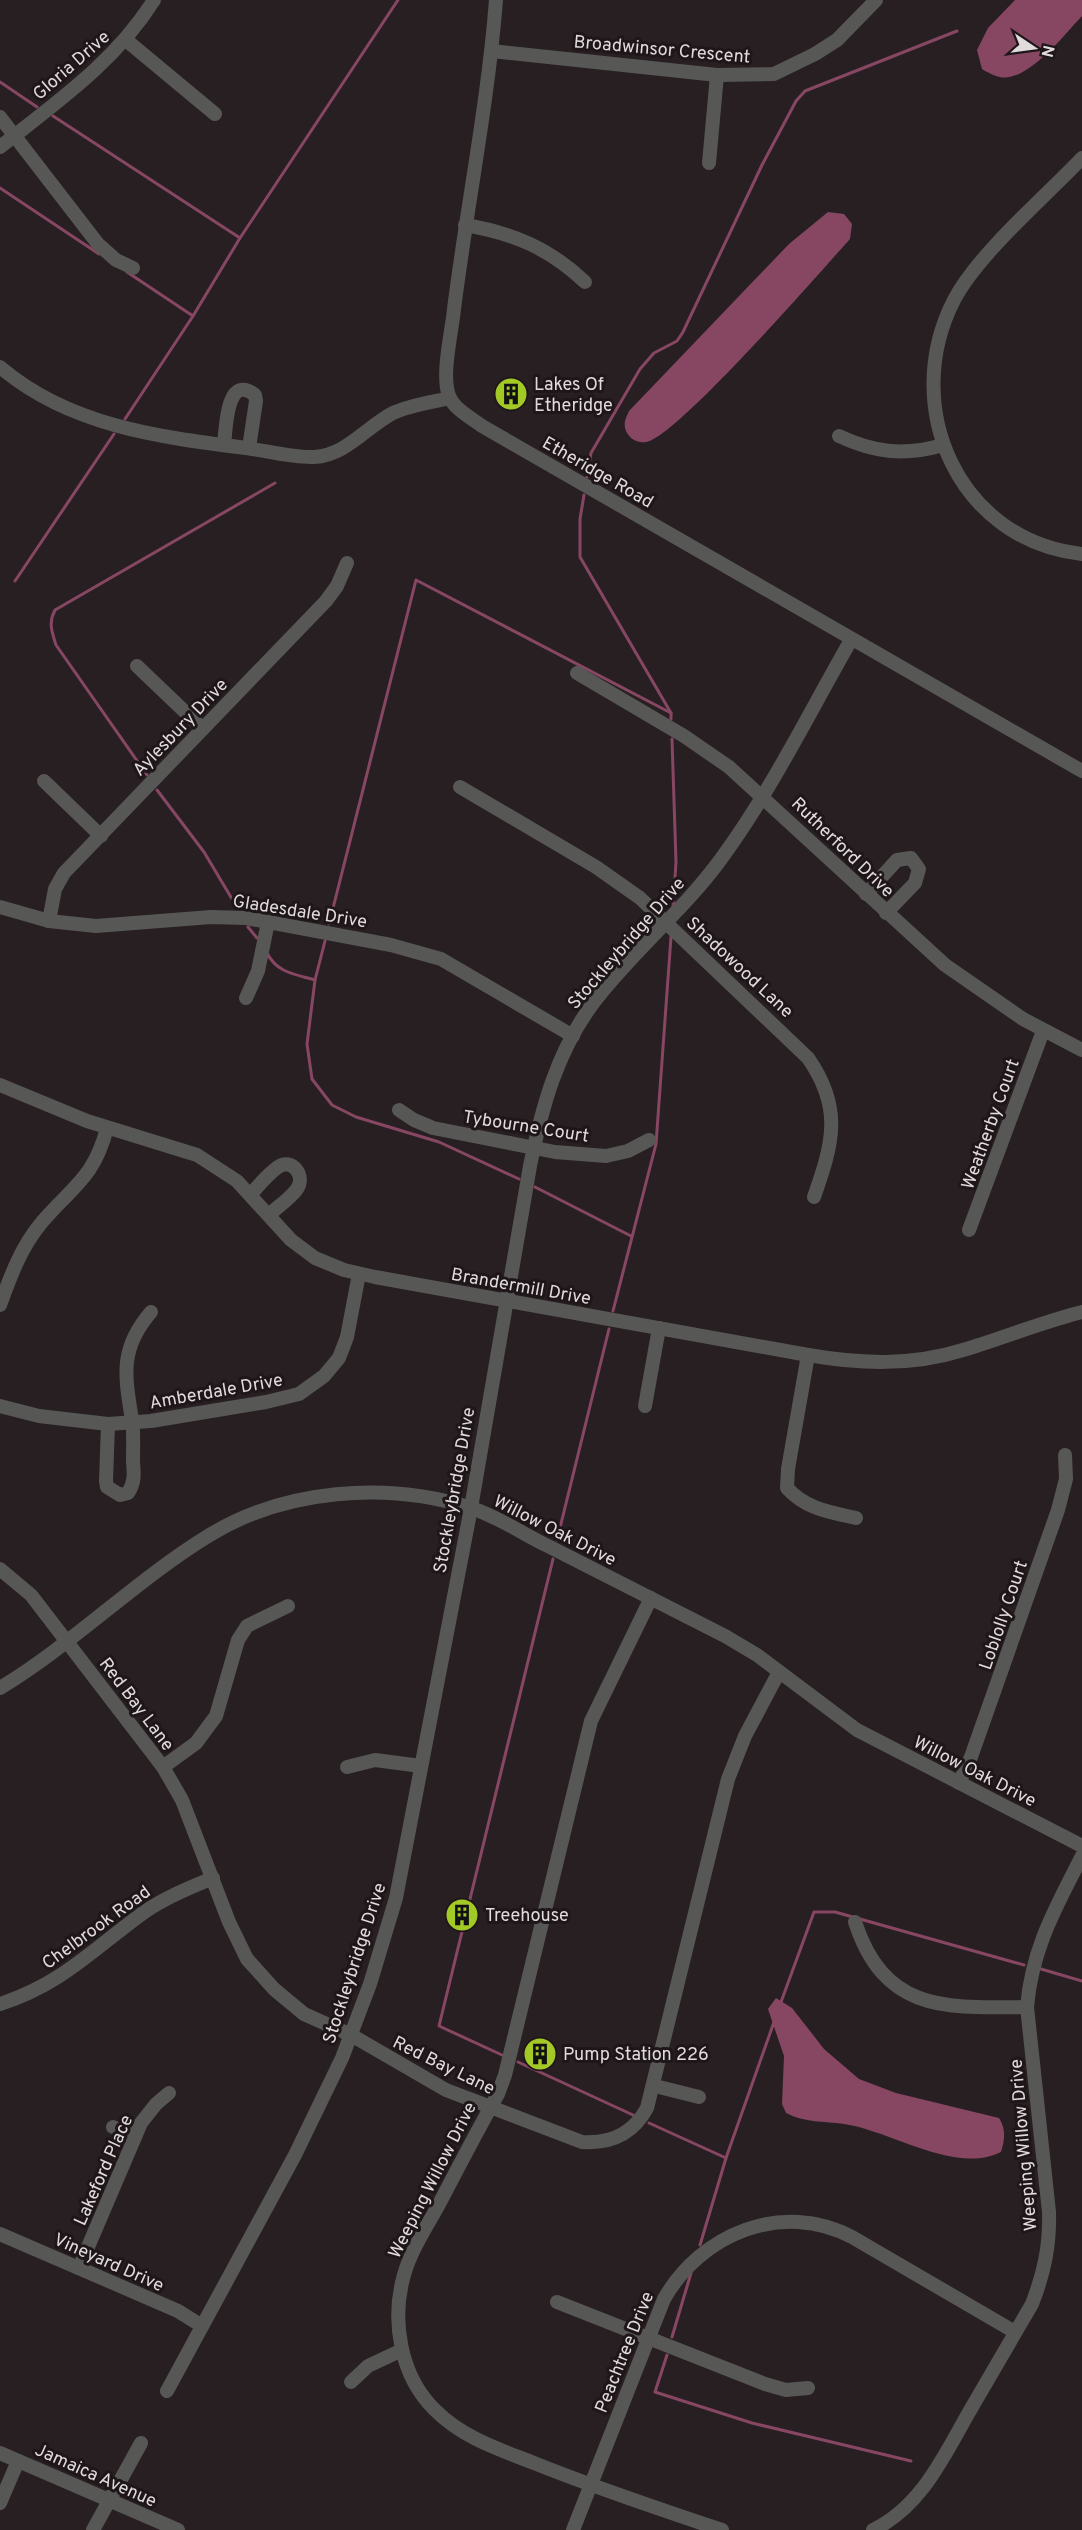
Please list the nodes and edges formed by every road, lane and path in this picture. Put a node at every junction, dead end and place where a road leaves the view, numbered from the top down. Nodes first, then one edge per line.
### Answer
1 (154, 0) edge
2 (496, 0) edge
3 (876, 0) edge
4 (126, 40) junction
5 (492, 51) junction
6 (717, 75) junction
7 (215, 114) dead end
8 (0, 117) edge
9 (14, 136) junction
10 (0, 147) edge
11 (1082, 158) edge
12 (709, 163) dead end
13 (465, 225) junction
14 (133, 268) dead end
15 (585, 282) dead end
16 (0, 367) edge
17 (450, 398) junction
18 (839, 436) dead end
19 (224, 445) junction
20 (943, 445) junction
21 (249, 448) junction
22 (1082, 554) edge
23 (347, 563) dead end
24 (851, 640) junction
25 (137, 666) dead end
26 (577, 673) dead end
27 (203, 729) junction
28 (1081, 767) edge
29 (44, 782) dead end
30 (460, 787) dead end
31 (762, 794) junction
32 (101, 836) junction
33 (866, 894) junction
34 (0, 907) edge
35 (886, 913) junction
36 (49, 921) junction
37 (268, 922) junction
38 (667, 922) junction
39 (246, 998) dead end
40 (1043, 1031) junction
41 (573, 1036) junction
42 (1082, 1050) edge
43 (0, 1085) edge
44 (399, 1110) dead end
45 (107, 1128) junction
46 (648, 1140) dead end
47 (534, 1146) junction
48 (251, 1194) junction
49 (814, 1197) dead end
50 (269, 1215) junction
51 (969, 1230) dead end
52 (359, 1274) junction
53 (505, 1302) junction
54 (0, 1305) edge
55 (151, 1312) dead end
56 (1082, 1312) edge
57 (659, 1328) junction
58 (808, 1356) junction
59 (0, 1406) edge
60 (645, 1407) dead end
61 (133, 1423) junction
62 (108, 1424) junction
63 (1065, 1455) dead end
64 (471, 1508) junction
65 (856, 1518) dead end
66 (0, 1569) edge
67 (651, 1598) junction
68 (288, 1606) dead end
69 (67, 1641) junction
70 (779, 1672) junction
71 (0, 1688) edge
72 (422, 1766) junction
73 (163, 1767) junction
74 (347, 1767) dead end
75 (959, 1783) junction
76 (1082, 1846) edge
77 (1082, 1856) edge
78 (213, 1878) junction
79 (855, 1922) dead end
80 (0, 2004) edge
81 (1028, 2007) junction
82 (351, 2035) junction
83 (655, 2086) junction
84 (169, 2093) dead end
85 (699, 2097) dead end
86 (490, 2107) junction
87 (113, 2127) dead end
88 (135, 2137) junction
89 (0, 2234) edge
90 (78, 2268) junction
91 (557, 2302) dead end
92 (202, 2326) junction
93 (1015, 2332) junction
94 (648, 2338) junction
95 (402, 2350) junction
96 (351, 2382) dead end
97 (808, 2388) dead end
98 (167, 2391) dead end
99 (141, 2443) dead end
100 (0, 2453) edge
101 (18, 2461) junction
102 (590, 2486) junction
103 (108, 2502) junction
104 (0, 2503) edge
105 (882, 2528) edge
106 (93, 2530) edge
107 (178, 2530) edge
108 (573, 2530) edge
109 (722, 2530) edge

1 - 4 street, Gloria Drive
2 - 5 street
3 - 6 street, Broadwinsor Crescent
4 - 7 street
4 - 9 street, Gloria Drive
5 - 6 street, Broadwinsor Crescent
5 - 13 street
6 - 12 street
8 - 9 street
9 - 10 street, Gloria Drive
9 - 14 street
11 - 20 street
13 - 15 street
13 - 17 street
16 - 19 street
17 - 21 street
17 - 24 street, Etheridge Road
18 - 20 street
19 - 21 street
19 - 21 street
20 - 22 street
23 - 27 street, Aylesbury Drive
24 - 28 street, Etheridge Road
24 - 31 street, Stockleybridge Drive
25 - 27 street
26 - 31 street, Rutherford Drive
27 - 32 street, Aylesbury Drive
29 - 32 street
30 - 38 street, Shadowood Lane
31 - 33 street, Rutherford Drive
31 - 38 street, Stockleybridge Drive
32 - 36 street, Aylesbury Drive
33 - 35 street, Rutherford Drive
33 - 35 street
34 - 36 street, Gladesdale Drive
35 - 40 street, Rutherford Drive
36 - 37 street, Gladesdale Drive
37 - 39 street
37 - 41 street, Gladesdale Drive
38 - 41 street, Stockleybridge Drive
38 - 49 street, Shadowood Lane
40 - 42 street, Rutherford Drive
40 - 51 street, Weatherby Court
41 - 47 street, Stockleybridge Drive
43 - 45 street, Brandermill Drive
44 - 47 street, Tybourne Court
45 - 48 street, Brandermill Drive
45 - 54 street
46 - 47 street, Tybourne Court
47 - 53 street, Stockleybridge Drive
48 - 50 street, Brandermill Drive
48 - 50 street
50 - 52 street, Brandermill Drive
52 - 53 street, Brandermill Drive
52 - 61 street, Amberdale Drive
53 - 57 street, Brandermill Drive
53 - 64 street, Stockleybridge Drive
55 - 61 street
56 - 58 street, Brandermill Drive
57 - 58 street, Brandermill Drive
57 - 60 street
58 - 65 street
59 - 62 street, Amberdale Drive
61 - 62 street, Amberdale Drive
61 - 62 street
63 - 75 street, Loblolly Court
64 - 67 street, Willow Oak Drive
64 - 69 street, Willow Oak Drive
64 - 72 street, Stockleybridge Drive
66 - 69 street, Red Bay Lane
67 - 70 street, Willow Oak Drive
67 - 86 street, Weeping Willow Drive
68 - 73 street
69 - 71 street, Willow Oak Drive
69 - 73 street, Red Bay Lane
70 - 75 street, Willow Oak Drive
70 - 83 street, Red Bay Lane
72 - 74 street
72 - 82 street, Stockleybridge Drive
73 - 78 street, Red Bay Lane
75 - 76 street, Willow Oak Drive
77 - 81 street, Weeping Willow Drive
78 - 80 street, Chelbrook Road
78 - 82 street, Red Bay Lane
79 - 81 street
81 - 93 street, Weeping Willow Drive
82 - 86 street, Red Bay Lane
82 - 92 street, Stockleybridge Drive
83 - 85 street
83 - 86 street, Red Bay Lane
84 - 88 street, Lakeford Place
86 - 95 street, Weeping Willow Drive
87 - 88 street
88 - 90 street, Lakeford Place
89 - 90 street, Vineyard Drive
90 - 92 street, Vineyard Drive
91 - 94 street
92 - 98 street, Stockleybridge Drive
93 - 94 street, Peachtree Drive
93 - 105 street, Weeping Willow Drive
94 - 97 street
94 - 102 street, Peachtree Drive
95 - 96 street
95 - 102 street, Weeping Willow Drive
99 - 103 street
100 - 101 street, Jamaica Avenue
101 - 103 street, Jamaica Avenue
101 - 104 street
102 - 108 street, Peachtree Drive
102 - 109 street, Weeping Willow Drive
103 - 106 street
103 - 107 street, Jamaica Avenue

